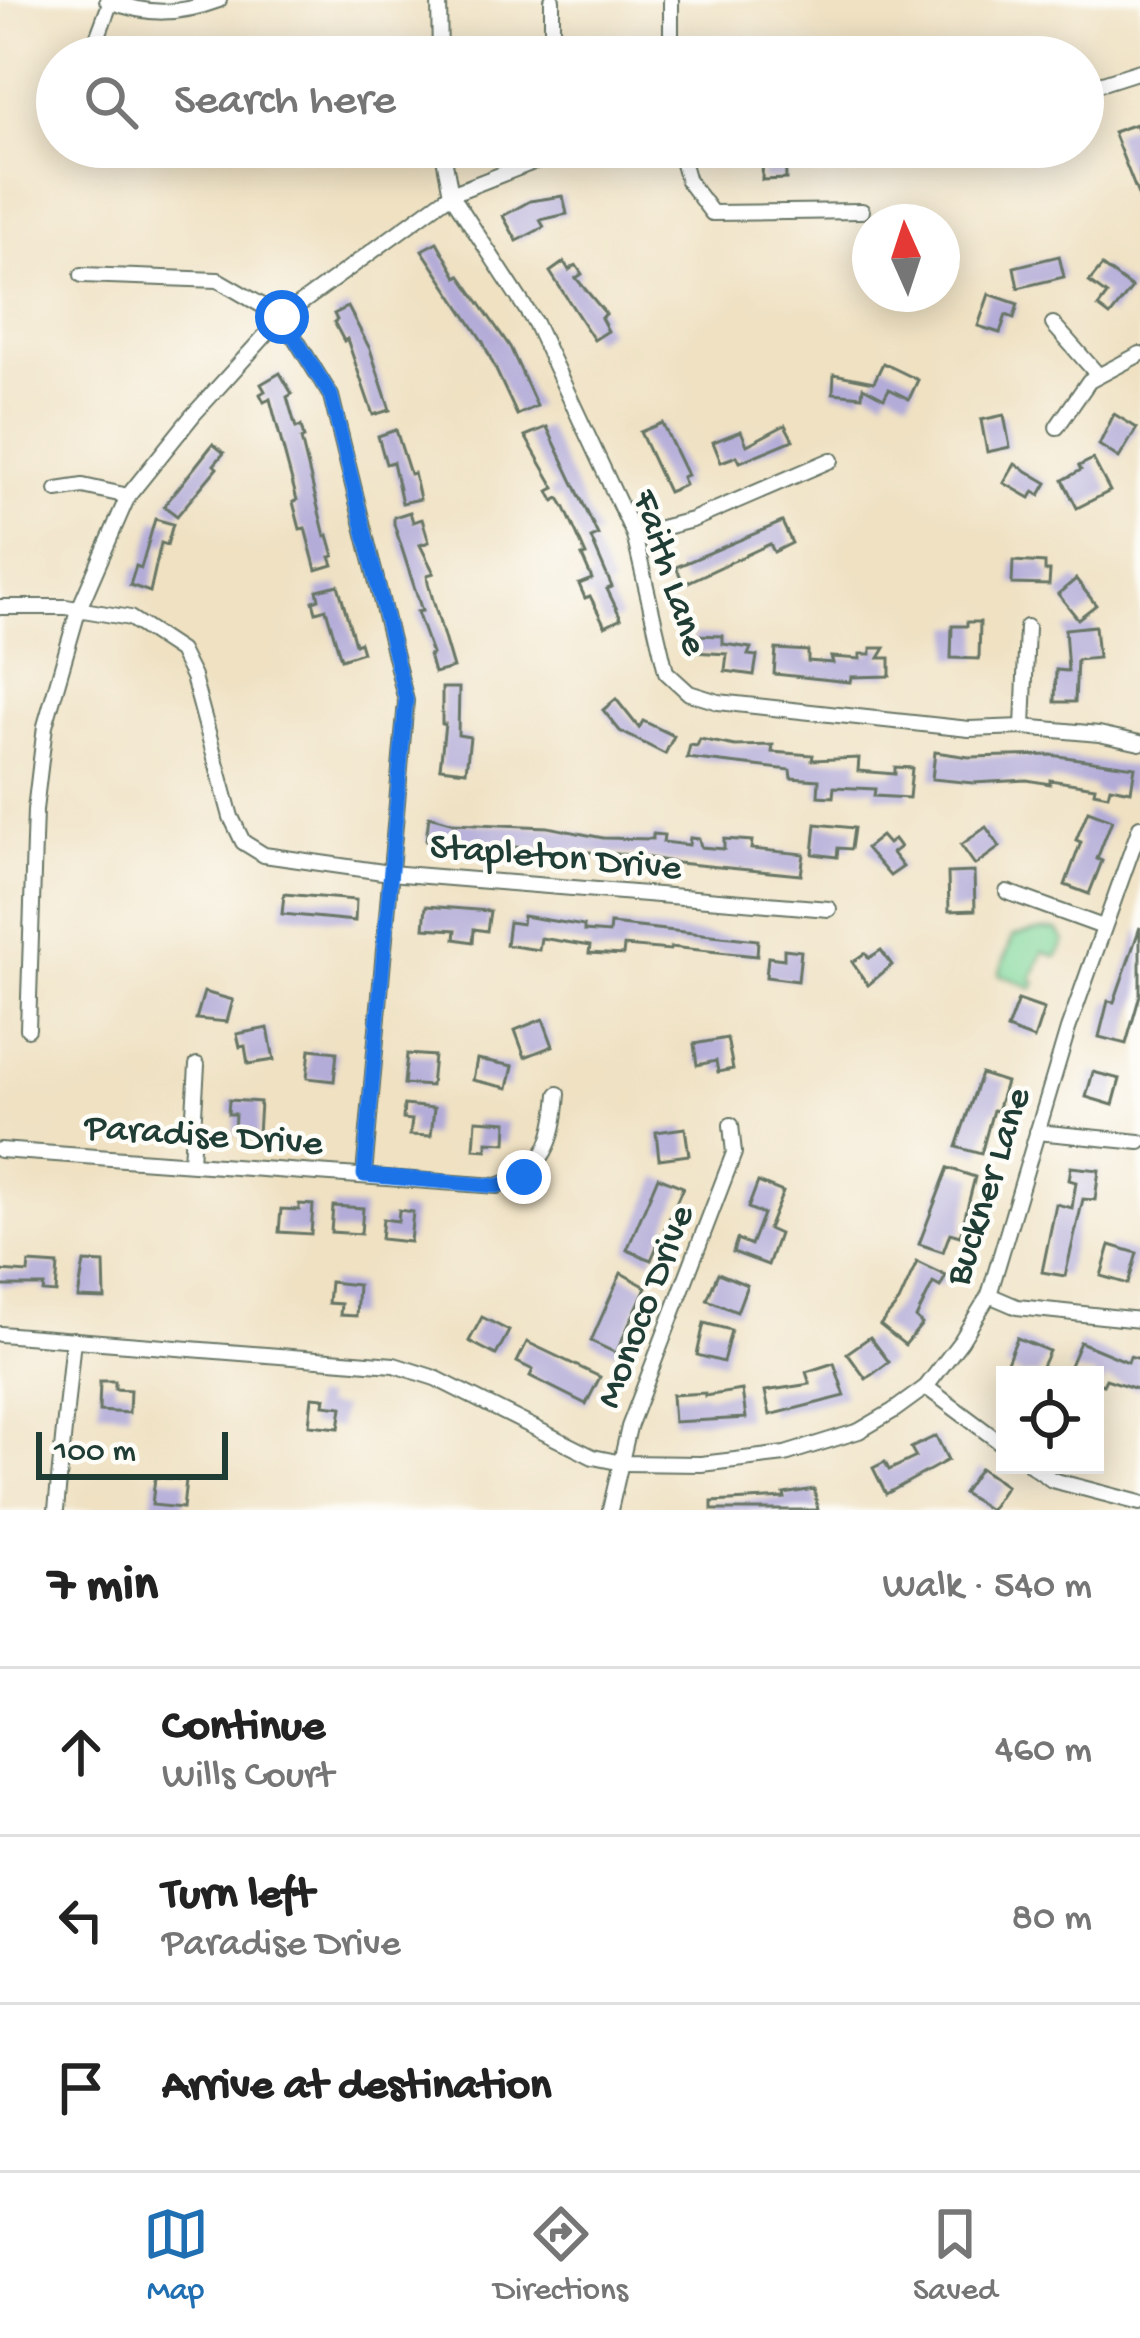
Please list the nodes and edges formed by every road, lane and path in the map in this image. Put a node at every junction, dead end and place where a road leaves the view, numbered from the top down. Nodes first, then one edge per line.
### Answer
1 (219, 0) edge
2 (439, 0) edge
3 (552, 0) edge
4 (671, 0) edge
5 (109, 1) edge
6 (97, 36) edge
7 (440, 36) edge
8 (552, 36) edge
9 (671, 36) edge
10 (1140, 71) edge
11 (1104, 83) edge
12 (446, 168) edge
13 (510, 168) edge
14 (684, 168) edge
15 (451, 194) junction
16 (852, 211) edge
17 (82, 275) dead end
18 (282, 317) junction
19 (1053, 324) dead end
20 (1140, 354) edge
21 (1098, 375) junction
22 (1057, 427) dead end
23 (831, 460) dead end
24 (57, 490) dead end
25 (128, 496) junction
26 (634, 535) junction
27 (0, 608) edge
28 (78, 611) junction
29 (1027, 627) dead end
30 (1023, 727) junction
31 (1140, 743) edge
32 (1140, 827) edge
33 (390, 873) junction
34 (1007, 892) dead end
35 (829, 909) dead end
36 (1103, 928) junction
37 (28, 1029) dead end
38 (196, 1065) dead end
39 (558, 1094) dead end
40 (731, 1125) dead end
41 (1036, 1132) junction
42 (1140, 1142) edge
43 (0, 1150) edge
44 (191, 1162) junction
45 (364, 1175) junction
46 (988, 1295) junction
47 (1140, 1320) edge
48 (0, 1334) edge
49 (74, 1339) junction
50 (926, 1388) junction
51 (996, 1439) edge
52 (622, 1463) junction
53 (1044, 1474) edge
54 (1140, 1503) edge
55 (56, 1510) edge
56 (610, 1510) edge

1 - 5 street
2 - 7 street
3 - 8 street
4 - 9 street
5 - 6 street
10 - 11 street
12 - 15 street
13 - 15 street
14 - 16 street
15 - 18 street
15 - 26 street, Faith Lane
17 - 18 street
18 - 25 street
18 - 33 street
19 - 21 street
20 - 21 street
21 - 22 street
23 - 26 street
24 - 25 street
25 - 28 street
26 - 30 street, Faith Lane
27 - 28 street, Stapleton Drive
28 - 33 street, Stapleton Drive
28 - 37 street
29 - 30 street
30 - 31 street, Faith Lane
32 - 36 street, Buckner Lane
33 - 35 street, Stapleton Drive
33 - 45 street
34 - 36 street
36 - 41 street, Buckner Lane
38 - 44 street
39 - 45 street, Paradise Drive
40 - 52 street, Monoco Drive
41 - 42 street
41 - 46 street, Buckner Lane
43 - 44 street, Paradise Drive
44 - 45 street, Paradise Drive
46 - 47 street
46 - 50 street, Buckner Lane
48 - 49 street, Buckner Lane
49 - 52 street, Buckner Lane
49 - 55 street
50 - 51 street
50 - 52 street, Buckner Lane
52 - 56 street, Monoco Drive
53 - 54 street

